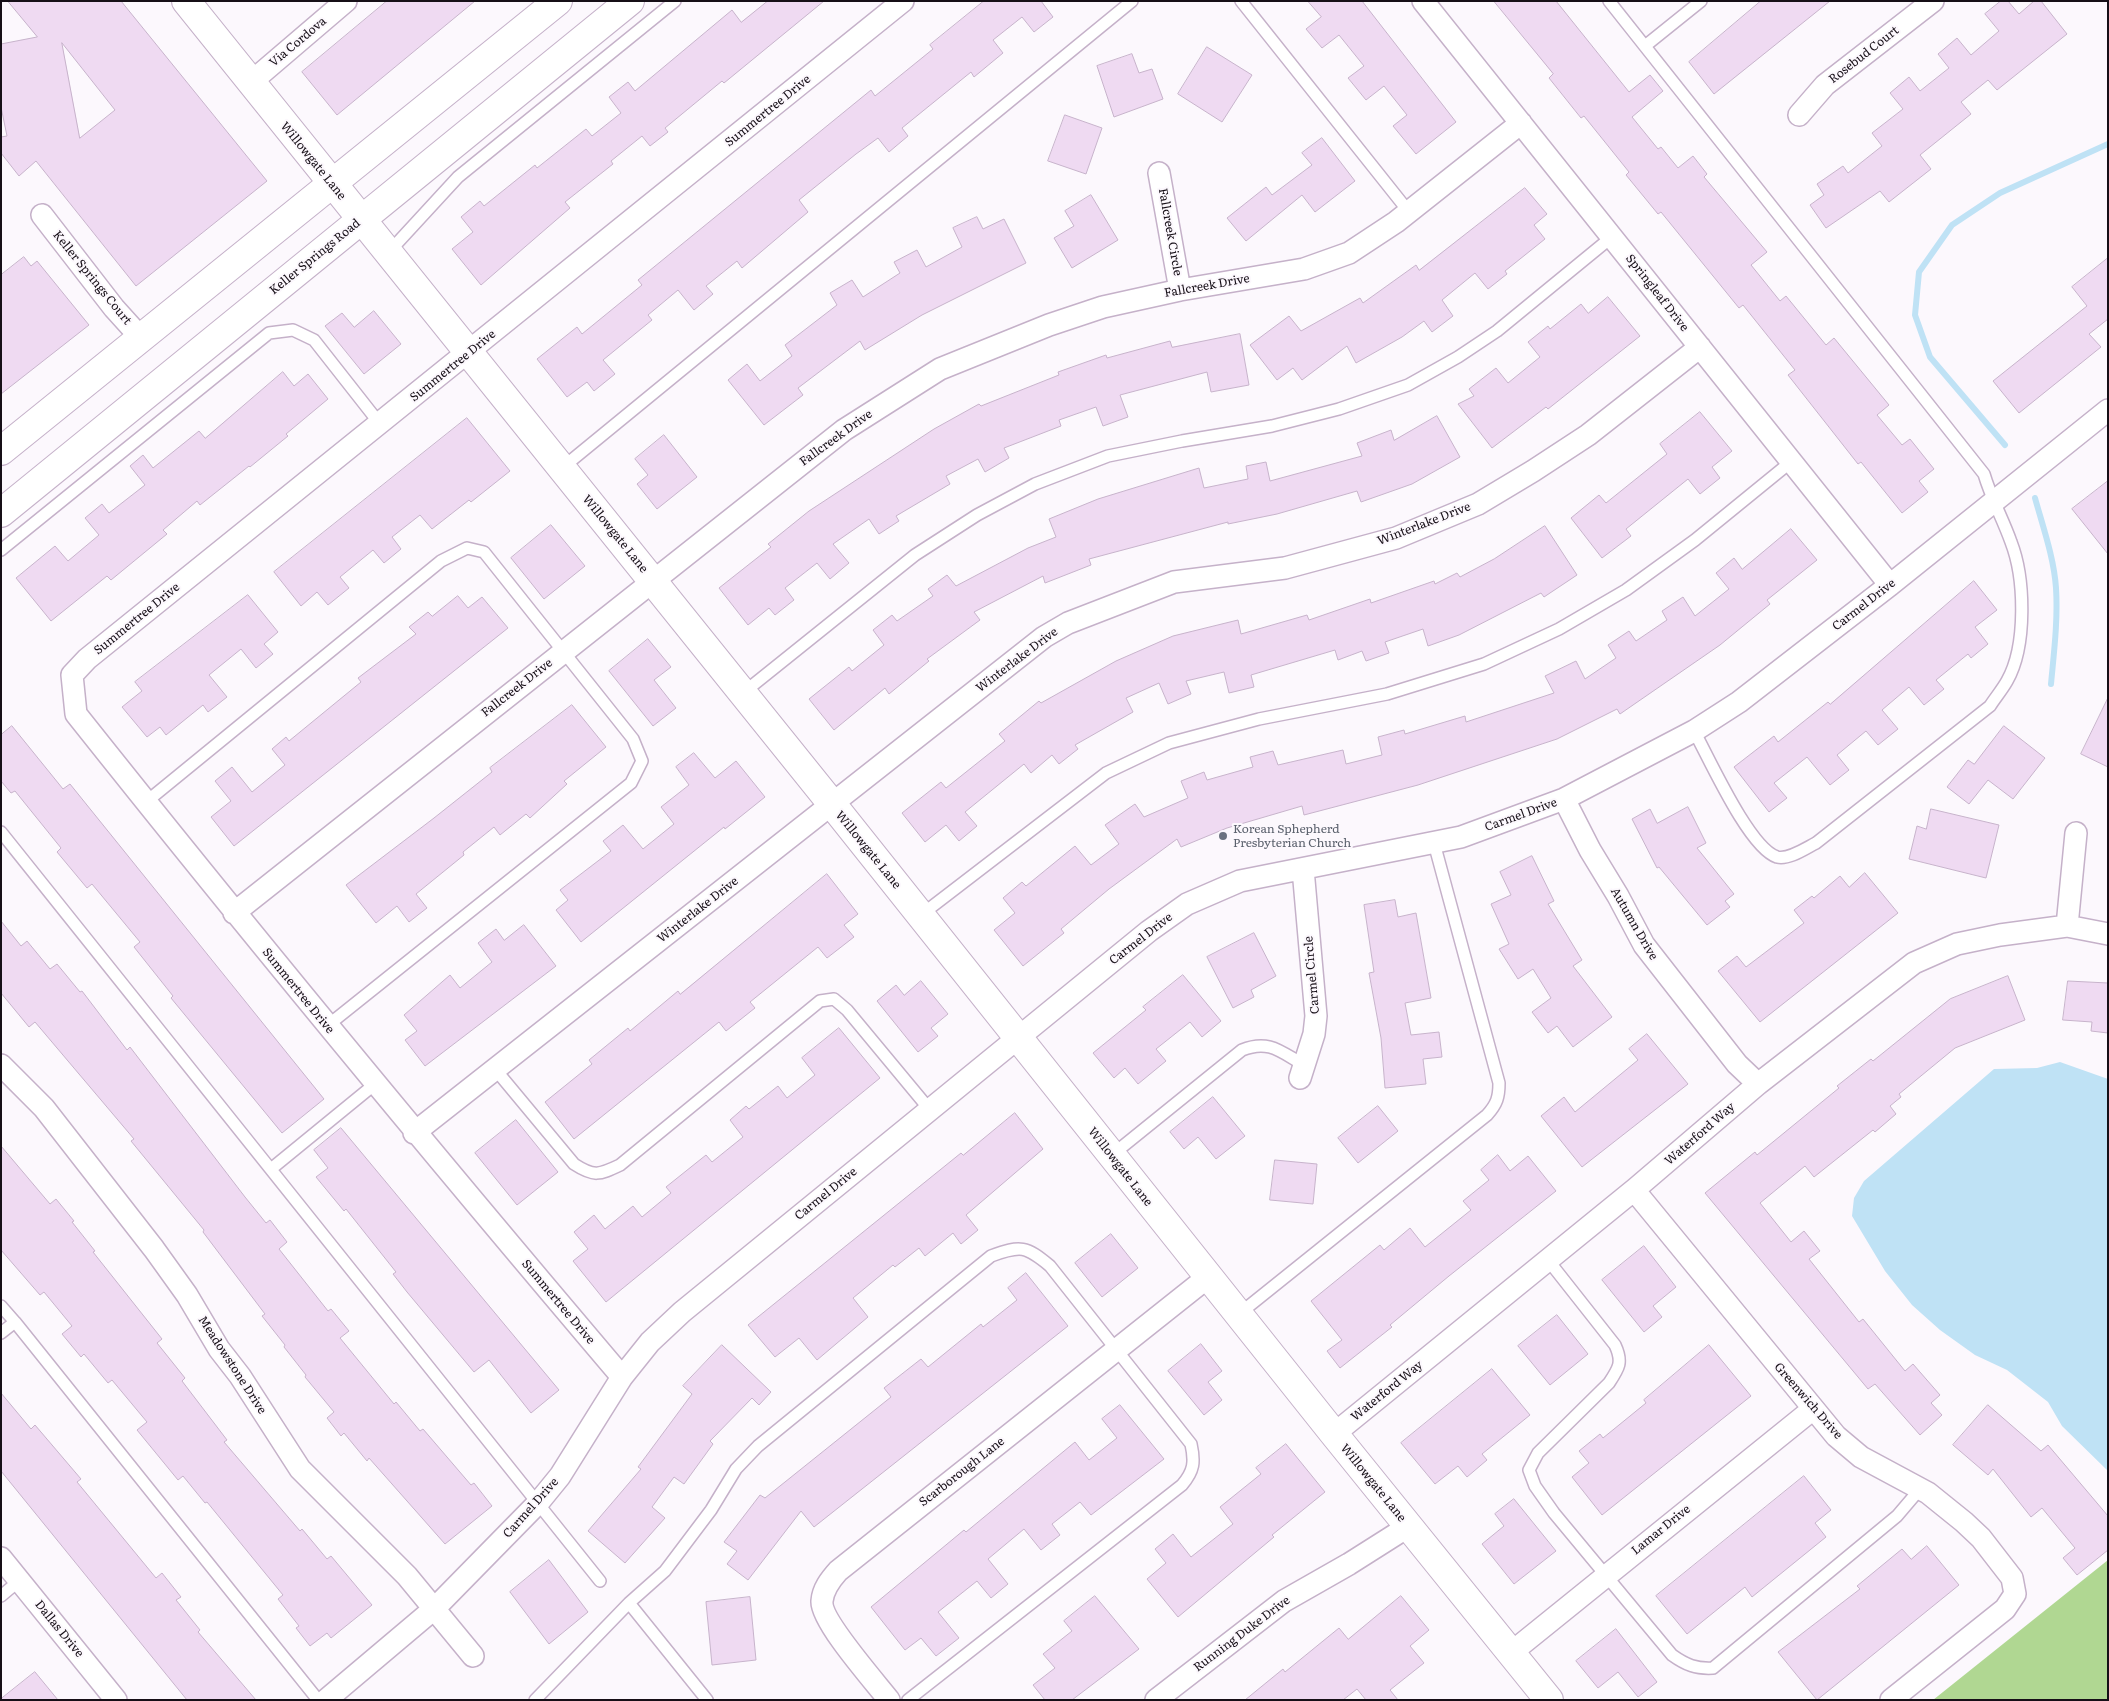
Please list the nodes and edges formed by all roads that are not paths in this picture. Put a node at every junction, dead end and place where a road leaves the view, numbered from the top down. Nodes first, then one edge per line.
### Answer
1 (186, 1) edge
2 (346, 1) edge
3 (558, 1) edge
4 (630, 1) edge
5 (675, 1) edge
6 (903, 1) edge
7 (1132, 1) edge
8 (1241, 1) edge
9 (1423, 1) edge
10 (1610, 1) edge
11 (1700, 1) edge
12 (1933, 1) edge
13 (1645, 46) junction
14 (250, 83) junction
15 (1799, 115) dead end
16 (1521, 124) junction
17 (1160, 173) dead end
18 (333, 185) junction
19 (1408, 212) junction
20 (42, 215) dead end
21 (361, 220) junction
22 (1613, 236) junction
23 (388, 253) junction
24 (1180, 290) junction
25 (142, 339) junction
26 (1700, 347) junction
27 (470, 353) junction
28 (2108, 410) edge
29 (380, 424) junction
30 (1, 451) edge
31 (1792, 461) junction
32 (562, 468) junction
33 (1993, 503) junction
34 (1, 513) edge
35 (1, 550) edge
36 (652, 580) junction
37 (1890, 585) junction
38 (563, 651) junction
39 (743, 693) junction
40 (1694, 730) junction
41 (1564, 799) junction
42 (146, 802) junction
43 (832, 804) junction
44 (1, 832) edge
45 (2076, 832) dead end
46 (1434, 843) junction
47 (1303, 869) junction
48 (234, 913) junction
49 (921, 915) junction
50 (2067, 926) junction
51 (2108, 934) edge
52 (327, 1026) junction
53 (1019, 1038) junction
54 (1, 1065) edge
55 (495, 1069) junction
56 (1302, 1072) joint
57 (375, 1084) junction
58 (1758, 1084) junction
59 (930, 1110) junction
60 (414, 1132) junction
61 (1112, 1156) junction
62 (270, 1169) junction
63 (1634, 1190) junction
64 (1548, 1260) junction
65 (1208, 1277) junction
66 (1, 1306) edge
67 (1238, 1315) junction
68 (15, 1322) junction
69 (1, 1333) edge
70 (1116, 1350) junction
71 (622, 1377) junction
72 (1813, 1409) junction
73 (1334, 1434) junction
74 (1920, 1489) junction
75 (538, 1503) junction
76 (1409, 1526) junction
77 (1, 1558) edge
78 (1607, 1574) junction
79 (20, 1580) junction
80 (600, 1581) dead end
81 (1, 1596) edge
82 (629, 1603) junction
83 (435, 1608) junction
84 (1512, 1652) junction
85 (474, 1656) dead end
86 (116, 1700) edge
87 (318, 1700) edge
88 (326, 1700) edge
89 (535, 1700) edge
90 (707, 1700) edge
91 (889, 1700) edge
92 (908, 1700) edge
93 (1156, 1700) edge
94 (1549, 1700) edge
95 (1891, 1700) edge

1 - 14 street, Willowgate Lane
2 - 14 street, Via Cordova
3 - 18 street
4 - 21 street, Keller Springs Road
5 - 23 lane
6 - 27 street, Summertree Drive
7 - 32 lane
8 - 19 lane
9 - 16 street, Springleaf Drive
10 - 13 lane
11 - 13 lane
12 - 15 street, Rosebud Court
13 - 33 lane
14 - 18 street, Willowgate Lane
16 - 19 street, Fallcreek Drive
16 - 22 street, Springleaf Drive
17 - 24 street, Fallcreek Circle
18 - 21 street, Willowgate Lane
18 - 25 street
19 - 24 street, Fallcreek Drive
20 - 25 street, Keller Springs Court
21 - 23 street, Willowgate Lane
21 - 34 street, Keller Springs Road
22 - 26 street, Springleaf Drive
22 - 39 lane
23 - 27 street, Willowgate Lane
24 - 36 street, Fallcreek Drive
25 - 30 street
26 - 31 street, Springleaf Drive
26 - 43 street, Winterlake Drive
27 - 29 street, Summertree Drive
27 - 32 street, Willowgate Lane
28 - 33 street, Carmel Drive
29 - 35 lane
29 - 42 street, Summertree Drive
31 - 37 street, Springleaf Drive
31 - 49 lane
32 - 36 street, Willowgate Lane
33 - 37 street, Carmel Drive
33 - 40 lane
36 - 38 street, Fallcreek Drive
36 - 39 street, Willowgate Lane
37 - 40 street, Carmel Drive
38 - 42 lane
38 - 48 street, Fallcreek Drive
38 - 52 lane
39 - 43 street, Willowgate Lane
40 - 41 street, Carmel Drive
41 - 46 street, Carmel Drive
41 - 58 street, Autumn Drive
42 - 48 street, Summertree Drive
43 - 49 street, Willowgate Lane
43 - 55 street, Winterlake Drive
44 - 62 lane
45 - 50 street
46 - 47 street, Carmel Drive
46 - 67 lane
47 - 53 street, Carmel Drive
47 - 56 street, Carmel Circle
48 - 52 street, Summertree Drive
49 - 53 street, Willowgate Lane
50 - 51 street, Waterford Way
50 - 58 street, Waterford Way
52 - 57 street, Summertree Drive
53 - 59 street, Carmel Drive
53 - 61 street, Willowgate Lane
54 - 83 street, Meadowstone Drive
55 - 59 lane
55 - 60 street, Winterlake Drive
56 - 61 lane
57 - 60 street, Summertree Drive
57 - 62 lane
58 - 63 street, Waterford Way
59 - 71 street, Carmel Drive
60 - 71 street, Summertree Drive
61 - 65 street, Willowgate Lane
62 - 75 lane
63 - 64 street, Waterford Way
63 - 72 street, Greenwich Drive
64 - 73 street, Waterford Way
64 - 78 lane
65 - 67 street, Willowgate Lane
65 - 70 street, Scarborough Lane
66 - 68 lane
67 - 73 street, Willowgate Lane
68 - 69 lane
68 - 87 lane
70 - 82 lane
70 - 91 street, Scarborough Lane
70 - 92 lane
71 - 75 street, Carmel Drive
72 - 74 street, Greenwich Drive
72 - 78 street, Lamar Drive
73 - 76 street, Willowgate Lane
74 - 78 lane
74 - 95 street, Greenwich Drive
75 - 80 lane
75 - 83 street, Carmel Drive
76 - 84 street, Willowgate Lane
76 - 93 street, Running Duke Drive
77 - 79 street, Dallas Drive
78 - 84 street, Lamar Drive
79 - 81 lane
79 - 86 street, Dallas Drive
82 - 89 lane
82 - 90 lane
83 - 85 street, Meadowstone Drive
83 - 88 street, Carmel Drive
84 - 94 street, Willowgate Lane

